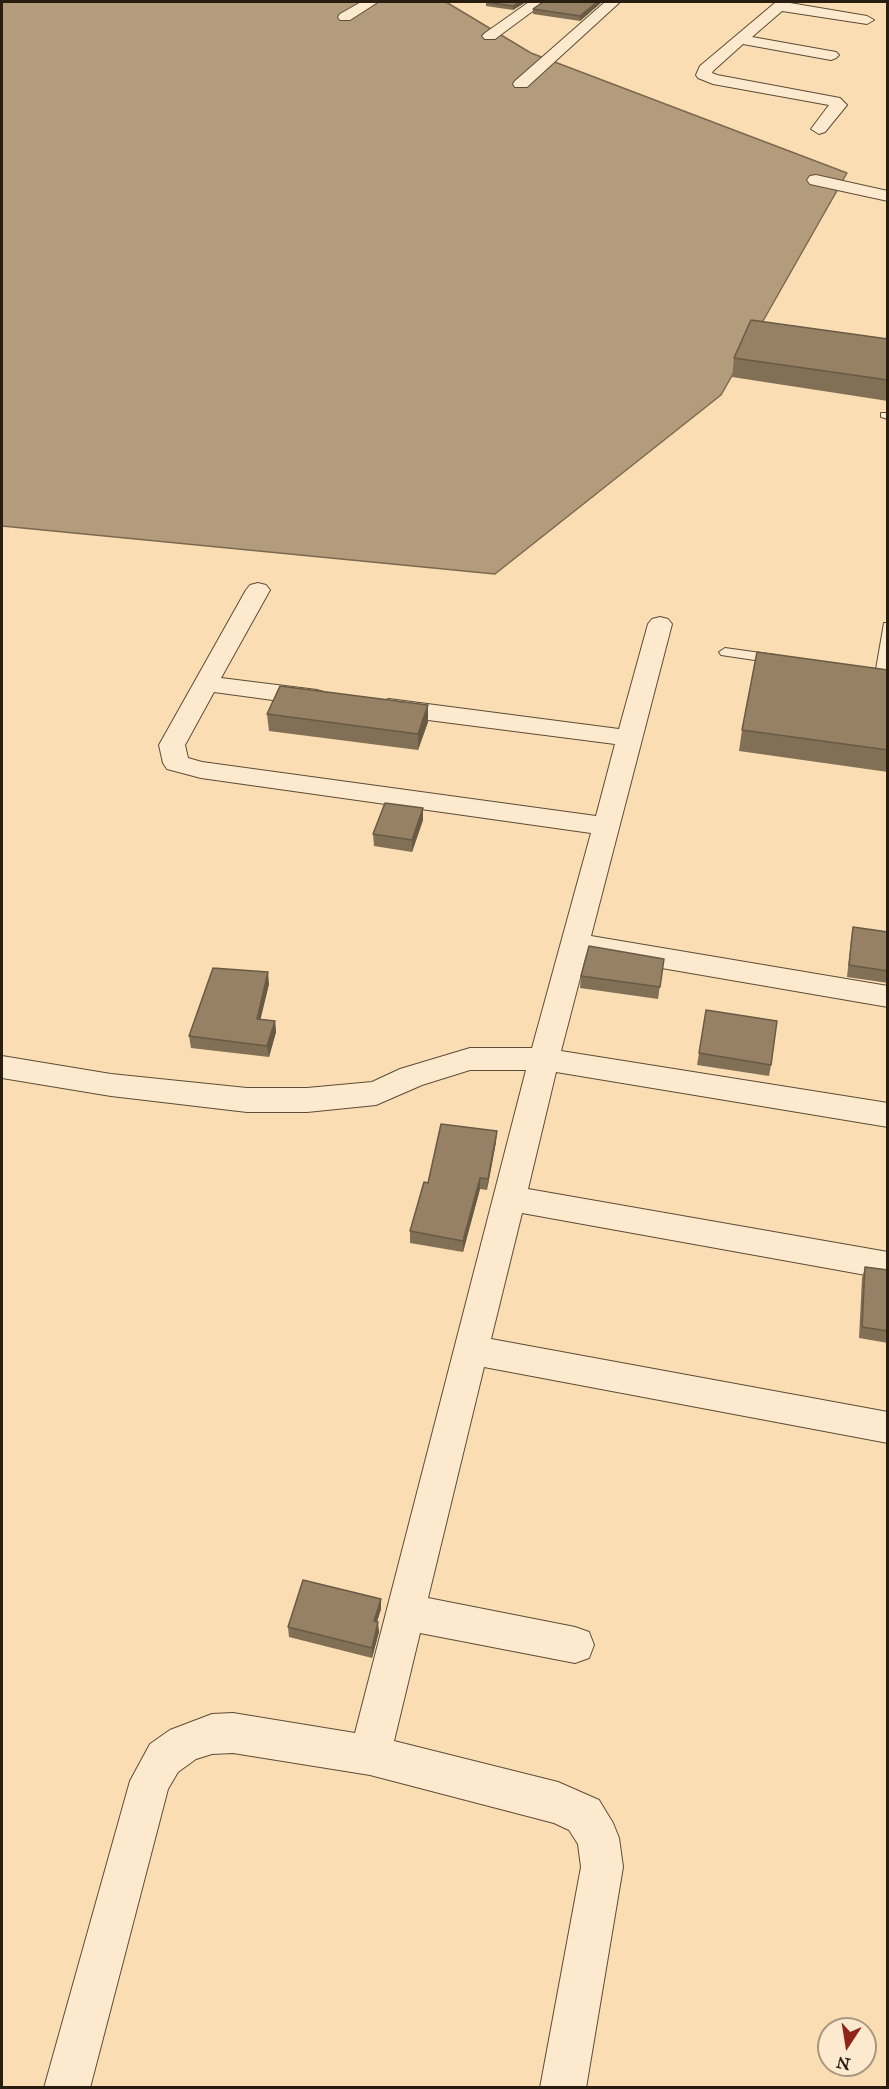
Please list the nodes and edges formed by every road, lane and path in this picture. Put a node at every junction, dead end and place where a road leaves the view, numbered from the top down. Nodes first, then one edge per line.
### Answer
1 (371, 2) edge
2 (538, 2) edge
3 (613, 2) edge
4 (782, 4) edge
5 (345, 17) dead end
6 (867, 20) dead end
7 (490, 36) dead end
8 (738, 39) junction
9 (831, 55) dead end
10 (521, 84) dead end
11 (819, 129) dead end
12 (816, 180) dead end
13 (888, 196) edge
14 (258, 590) dead end
15 (660, 624) dead end
16 (888, 626) edge
17 (725, 652) dead end
18 (792, 662) edge
19 (880, 675) edge
20 (206, 684) junction
21 (335, 701) edge
22 (371, 705) edge
23 (630, 738) junction
24 (606, 826) junction
25 (575, 943) junction
26 (888, 996) edge
27 (544, 1059) junction
28 (9, 1068) edge
29 (888, 1115) edge
30 (509, 1198) junction
31 (888, 1266) edge
32 (472, 1350) junction
33 (888, 1428) edge
34 (406, 1612) junction
35 (575, 1645) dead end
36 (370, 1755) junction
37 (67, 2088) edge
38 (563, 2088) edge

1 - 5 street
2 - 7 street
3 - 10 street
4 - 6 street
4 - 8 street
8 - 9 street
8 - 11 street
12 - 13 street
14 - 20 street
15 - 23 street
16 - 19 lane
17 - 18 lane
20 - 21 street
20 - 24 street
22 - 23 street
23 - 24 street
24 - 25 street
25 - 26 street
25 - 27 street
27 - 28 street
27 - 29 street
27 - 30 street
30 - 31 street
30 - 32 street
32 - 33 street
32 - 34 street
34 - 35 street
34 - 36 street
36 - 37 street
36 - 38 street

